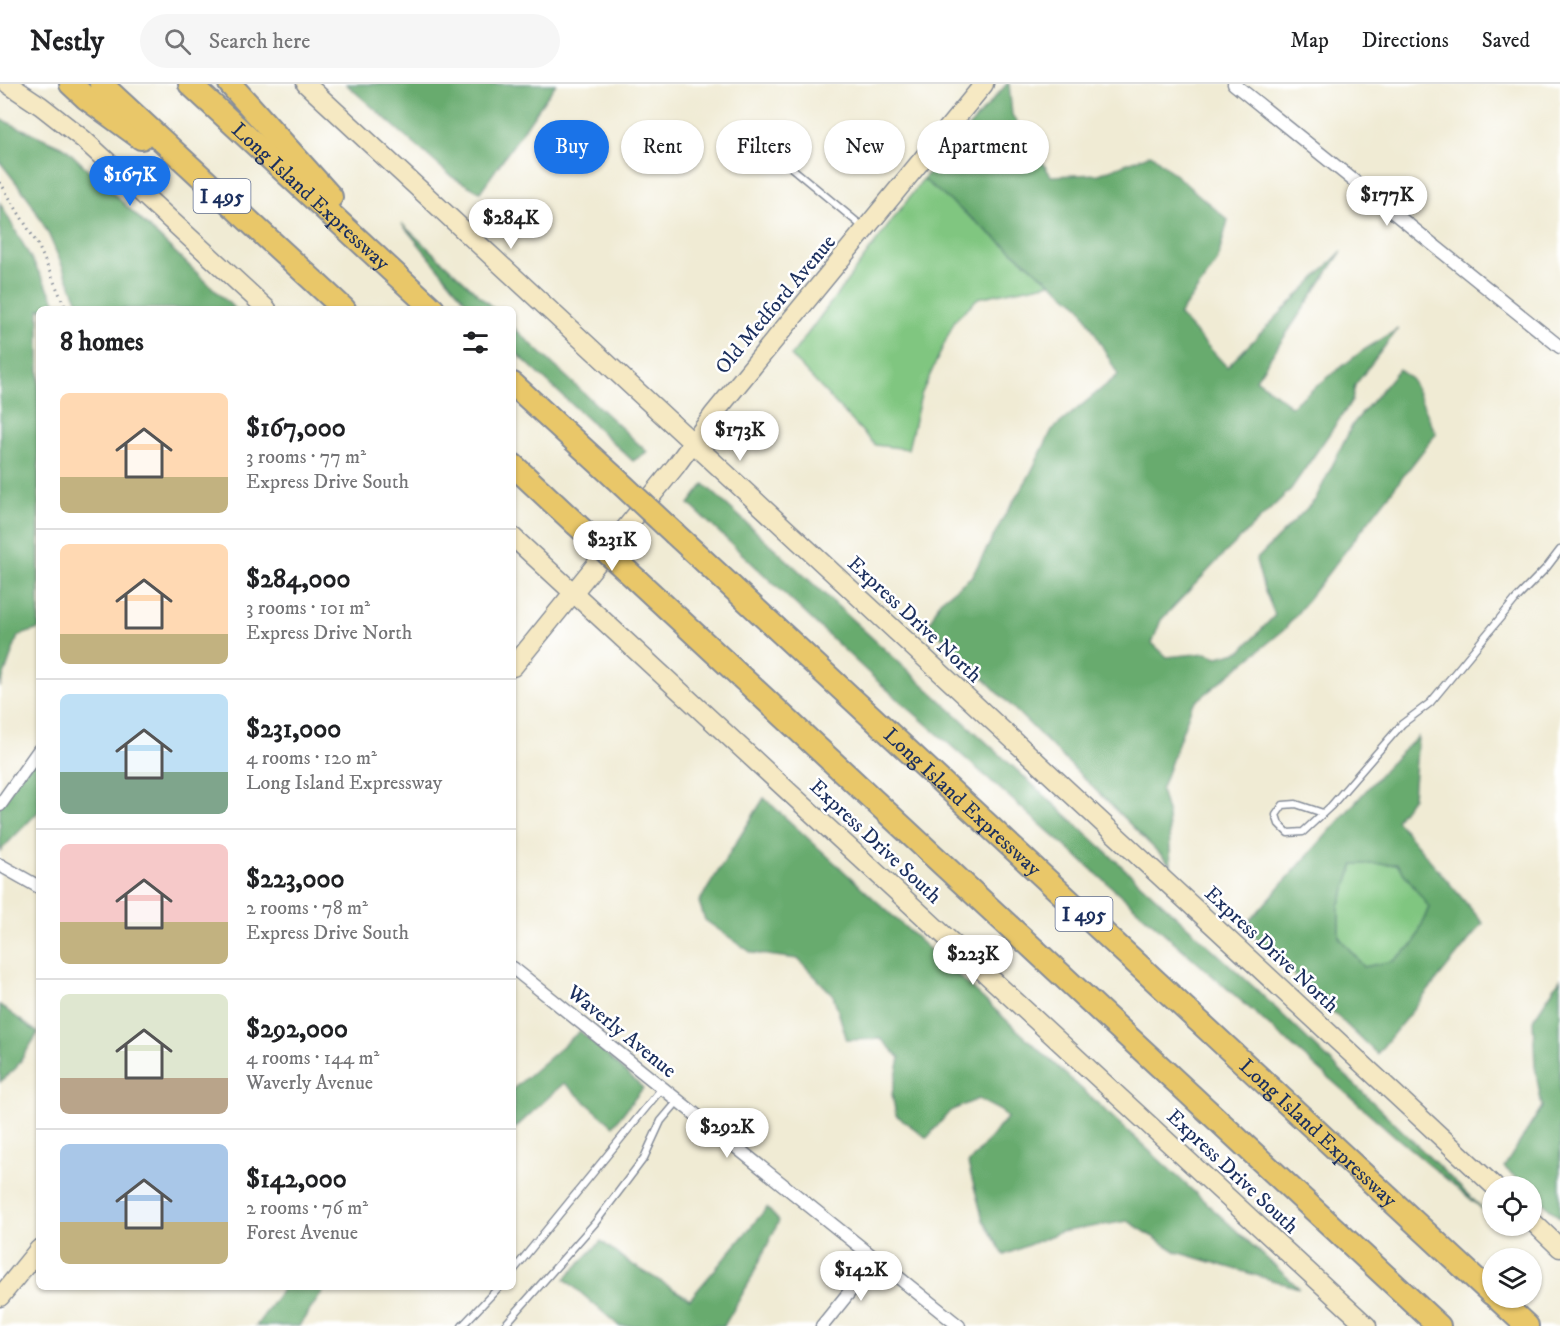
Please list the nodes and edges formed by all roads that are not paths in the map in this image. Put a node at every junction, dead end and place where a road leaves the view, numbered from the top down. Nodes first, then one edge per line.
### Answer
1 (8, 84) edge
2 (71, 84) edge
3 (101, 84) edge
4 (190, 84) edge
5 (230, 84) edge
6 (306, 84) edge
7 (984, 84) edge
8 (1234, 84) edge
9 (799, 174) edge
10 (228, 202) junction
11 (866, 229) junction
12 (413, 291) junction
13 (264, 306) edge
14 (341, 306) edge
15 (430, 306) edge
16 (1560, 347) edge
17 (516, 387) edge
18 (692, 443) junction
19 (516, 468) edge
20 (516, 540) edge
21 (1560, 550) edge
22 (573, 592) junction
23 (516, 662) edge
24 (36, 754) edge
25 (0, 805) edge
26 (1323, 813) junction
27 (0, 865) edge
28 (36, 885) edge
29 (516, 970) edge
30 (662, 1088) junction
31 (678, 1101) junction
32 (1483, 1176) edge
33 (1542, 1231) edge
34 (1560, 1248) edge
35 (36, 1253) edge
36 (876, 1258) junction
37 (516, 1267) edge
38 (1482, 1285) edge
39 (496, 1290) edge
40 (0, 1297) edge
41 (1508, 1308) edge
42 (462, 1326) edge
43 (504, 1326) edge
44 (822, 1326) edge
45 (959, 1326) edge
46 (1367, 1326) edge
47 (1439, 1326) edge
48 (1527, 1326) edge

1 - 13 main road
2 - 10 highway
3 - 10 highway, I 495
4 - 12 highway, Long Island Expressway / I 495
5 - 12 highway
6 - 18 main road, Express Drive North
7 - 11 main road, Old Medford Avenue
8 - 16 street
9 - 11 lane
10 - 14 highway, I 495
11 - 18 main road, Old Medford Avenue
12 - 15 highway, Long Island Expressway / I 495
17 - 38 highway, Long Island Expressway / I 495, bridge
18 - 22 main road, Old Medford Avenue
18 - 32 main road, Express Drive North
19 - 47 highway, I 495, bridge
20 - 22 main road, Express Drive South
21 - 26 lane
22 - 23 main road, Old Medford Avenue
22 - 46 main road, Express Drive South
24 - 25 street
26 - 26 lane
27 - 28 street
29 - 30 street, Waverly Avenue
30 - 31 street, Waverly Avenue
30 - 37 lane
31 - 36 street, Waverly Avenue
31 - 43 lane
33 - 34 main road
35 - 40 main road
36 - 44 street
36 - 45 street, Waverly Avenue
39 - 42 lane
41 - 48 highway

